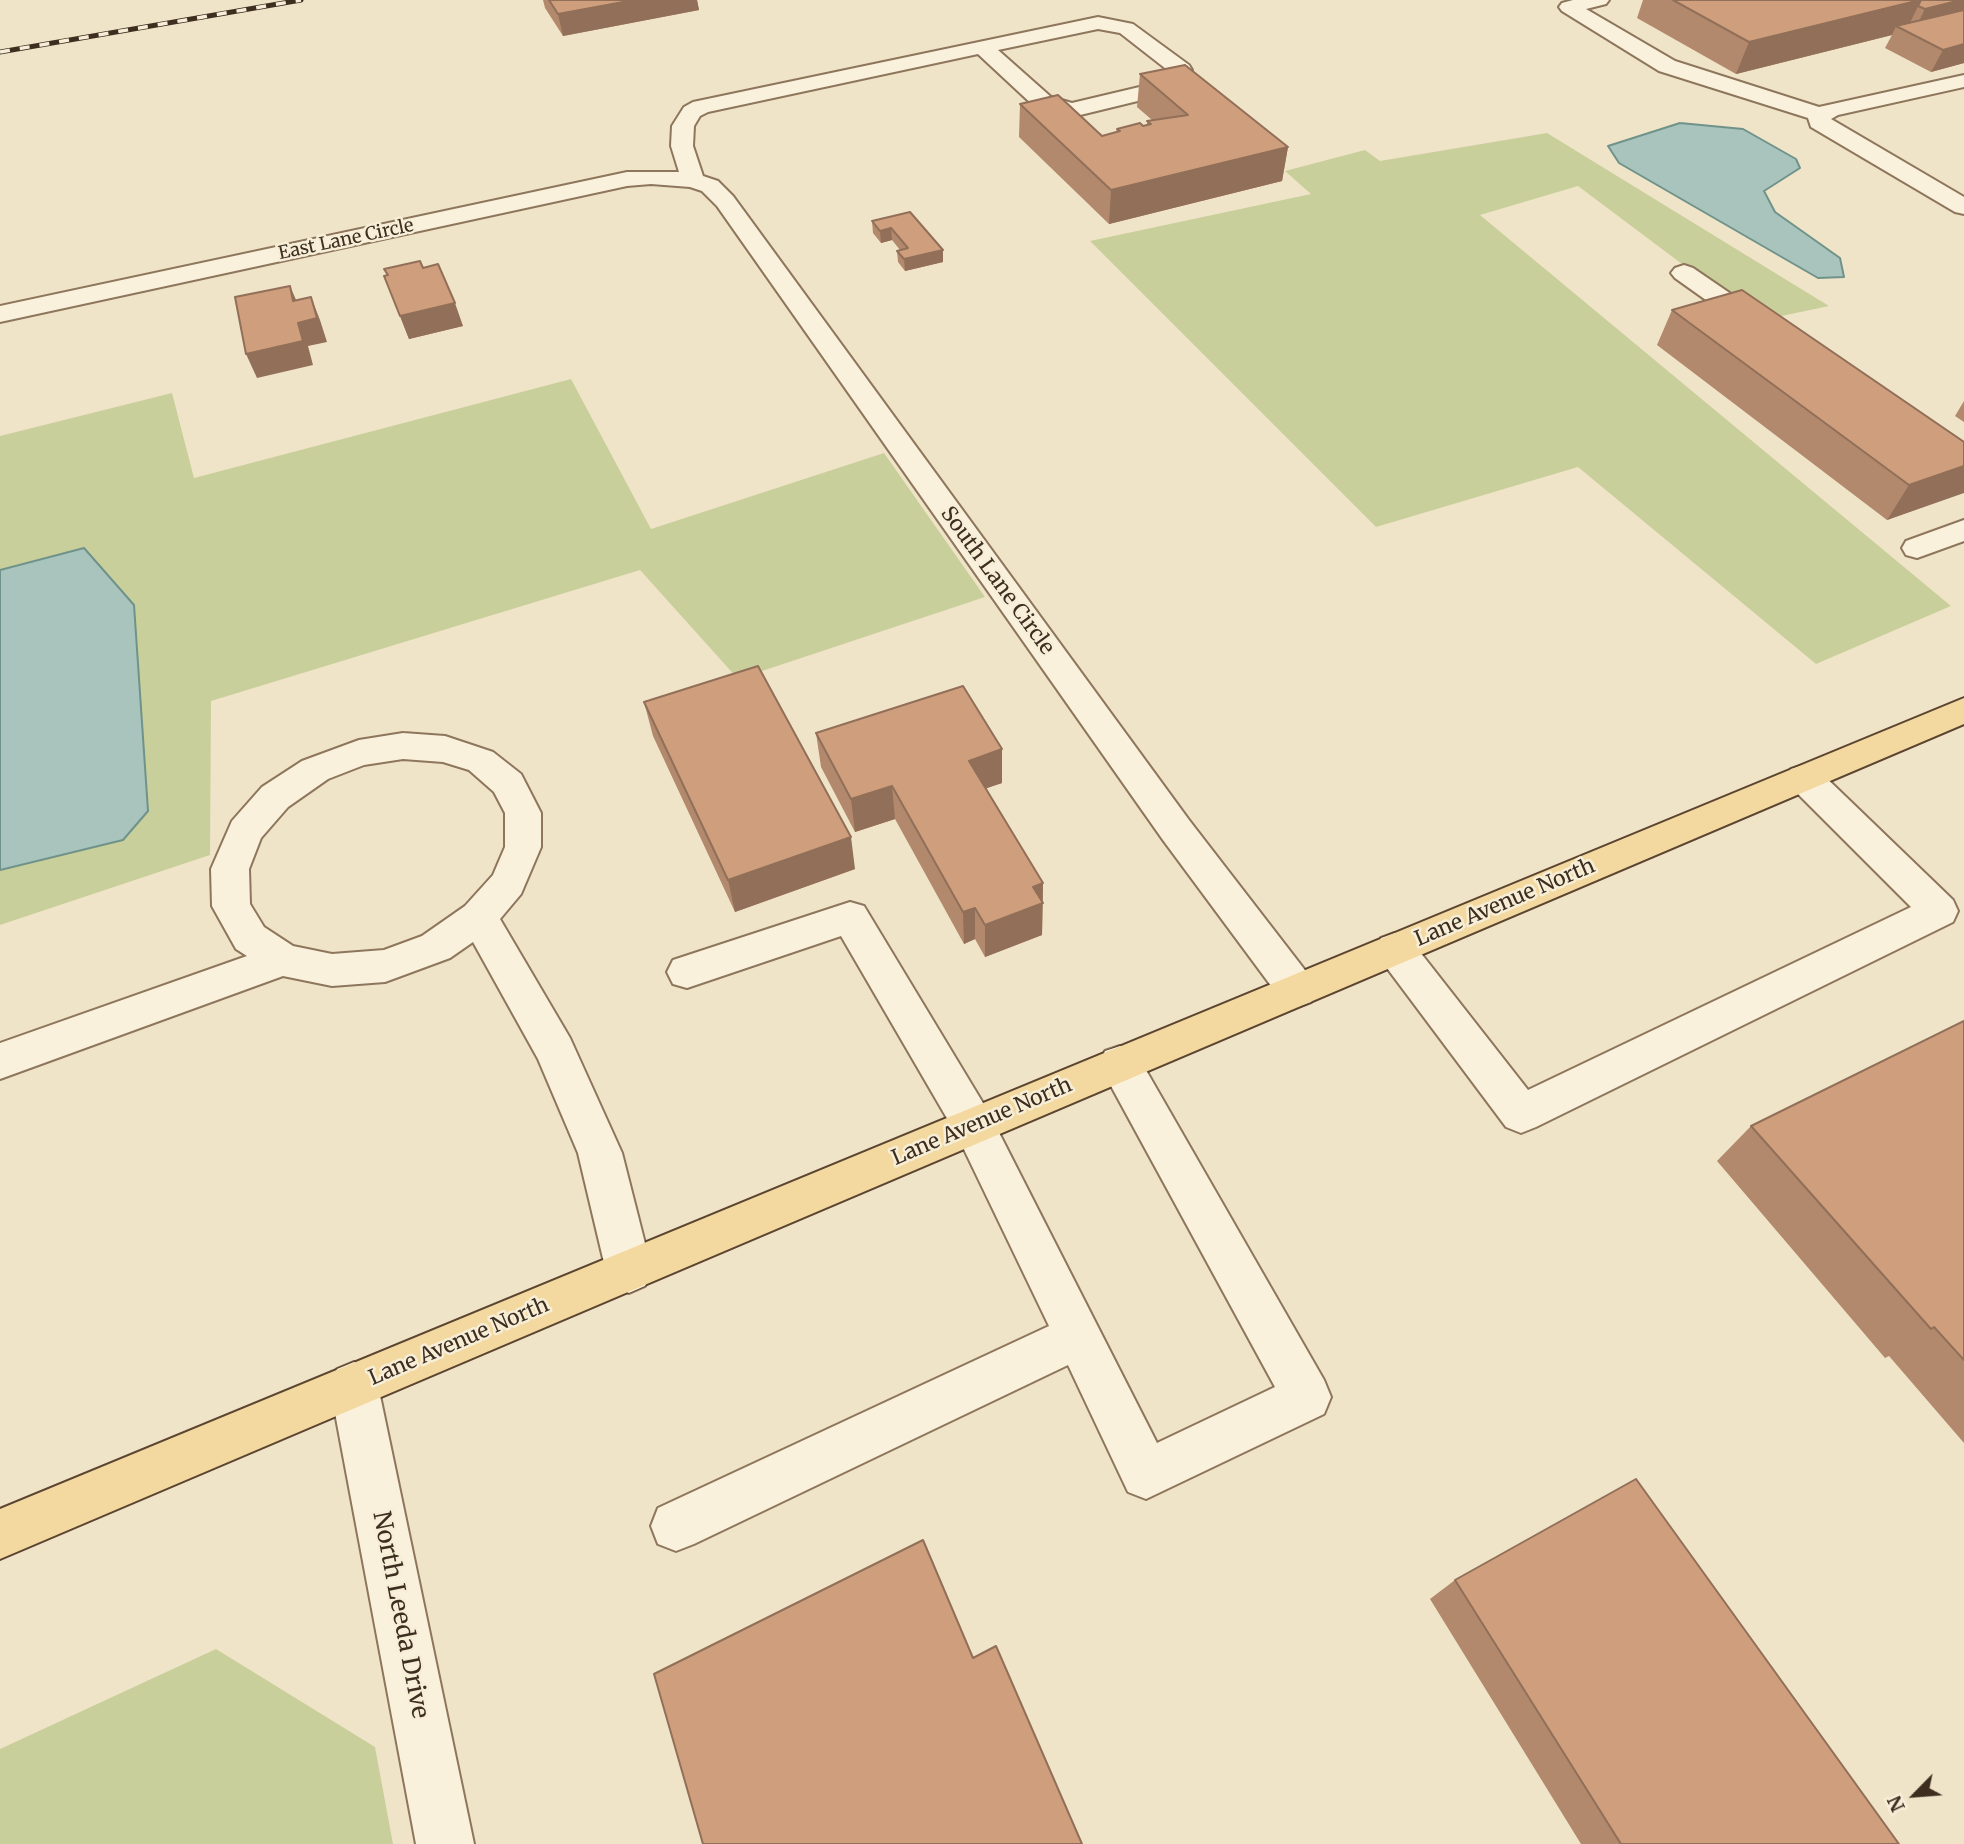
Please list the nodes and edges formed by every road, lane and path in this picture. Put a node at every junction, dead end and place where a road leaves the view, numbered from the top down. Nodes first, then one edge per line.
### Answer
1 (1599, 0) edge
2 (982, 47) junction
3 (1964, 81) edge
4 (1820, 115) junction
5 (693, 180) junction
6 (1964, 207) edge
7 (1684, 273) dead end
8 (0, 314) edge
9 (1784, 343) edge
10 (1964, 530) edge
11 (1917, 548) dead end
12 (1964, 710) edge
13 (1804, 778) junction
14 (479, 917) junction
15 (1395, 949) junction
16 (283, 960) junction
17 (687, 972) dead end
18 (1297, 990) junction
19 (0, 1061) edge
20 (1119, 1064) junction
21 (974, 1126) junction
22 (629, 1271) junction
23 (1076, 1337) junction
24 (354, 1386) junction
25 (676, 1525) dead end
26 (0, 1534) edge
27 (445, 1844) edge

1 - 4 street
2 - 2 street
2 - 5 street
3 - 4 street
4 - 6 street
5 - 8 street, East Lane Circle
5 - 18 street, South Lane Circle
7 - 9 street
10 - 11 street
12 - 13 main road, Lane Avenue North
13 - 15 main road, Lane Avenue North
13 - 15 street
14 - 16 street
14 - 16 street
14 - 22 street
15 - 18 main road, Lane Avenue North
16 - 19 street
17 - 21 street
18 - 20 main road, Lane Avenue North
20 - 21 main road, Lane Avenue North
20 - 23 street
21 - 22 main road, Lane Avenue North
21 - 23 street
22 - 24 main road, Lane Avenue North
23 - 25 street
24 - 26 main road, Lane Avenue North
24 - 27 street, North Leeda Drive

